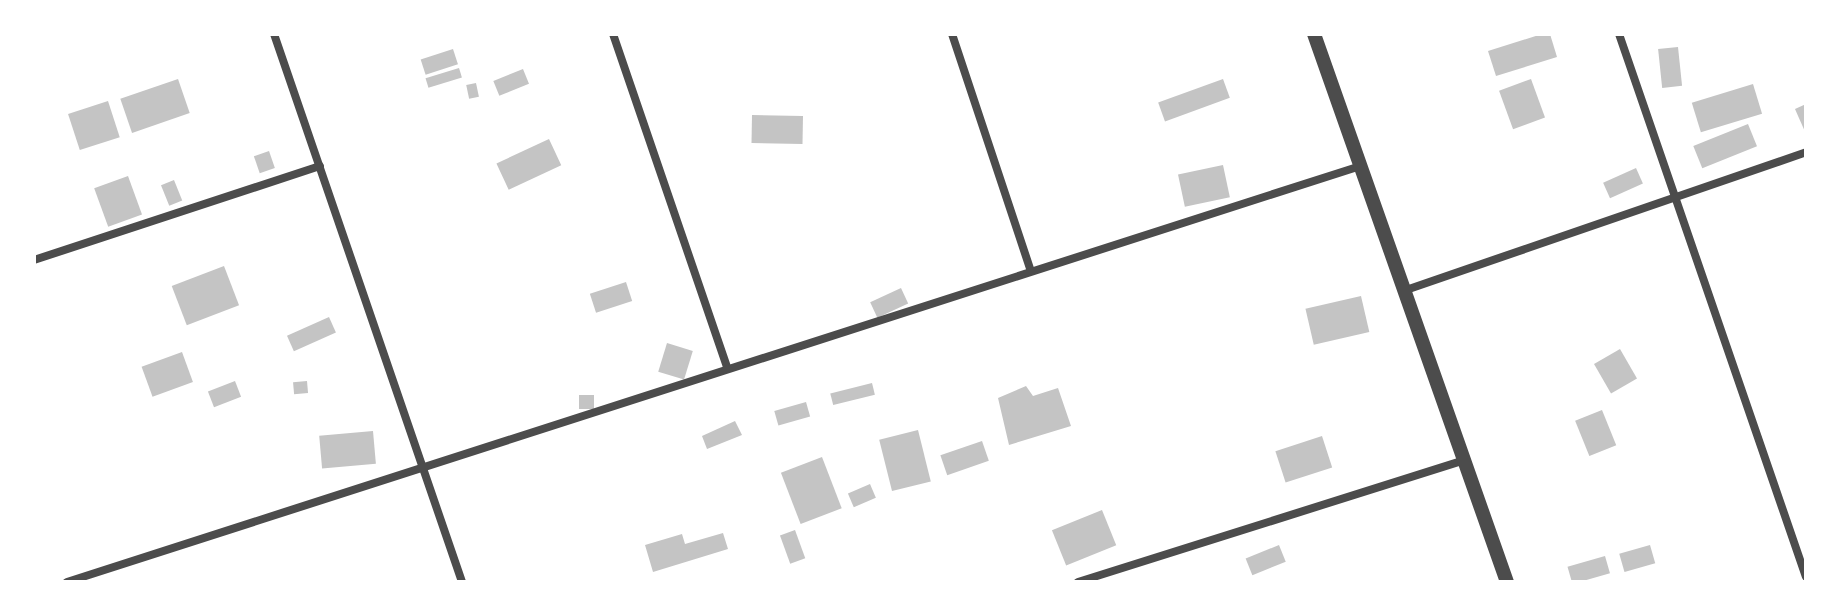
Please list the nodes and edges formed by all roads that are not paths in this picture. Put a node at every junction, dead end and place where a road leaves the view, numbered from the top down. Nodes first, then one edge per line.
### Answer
1 (274, 34) edge
2 (613, 34) edge
3 (952, 34) edge
4 (1314, 34) edge
5 (1619, 34) edge
6 (1806, 152) edge
7 (320, 166) junction
8 (1360, 166) junction
9 (1675, 197) junction
10 (34, 260) edge
11 (1031, 271) junction
12 (1406, 290) junction
13 (728, 369) junction
14 (1465, 460) junction
15 (421, 468) junction
16 (1806, 577) edge
17 (67, 582) edge
18 (462, 582) edge
19 (1078, 582) edge
20 (1507, 582) edge

1 - 7 street
2 - 13 street
3 - 11 street
4 - 8 street
5 - 9 street
6 - 9 street
7 - 10 street
7 - 15 street
8 - 11 street
8 - 12 street
9 - 12 street
9 - 16 street
11 - 13 street
12 - 14 street
13 - 15 street
14 - 19 street
14 - 20 street
15 - 17 street
15 - 18 street

